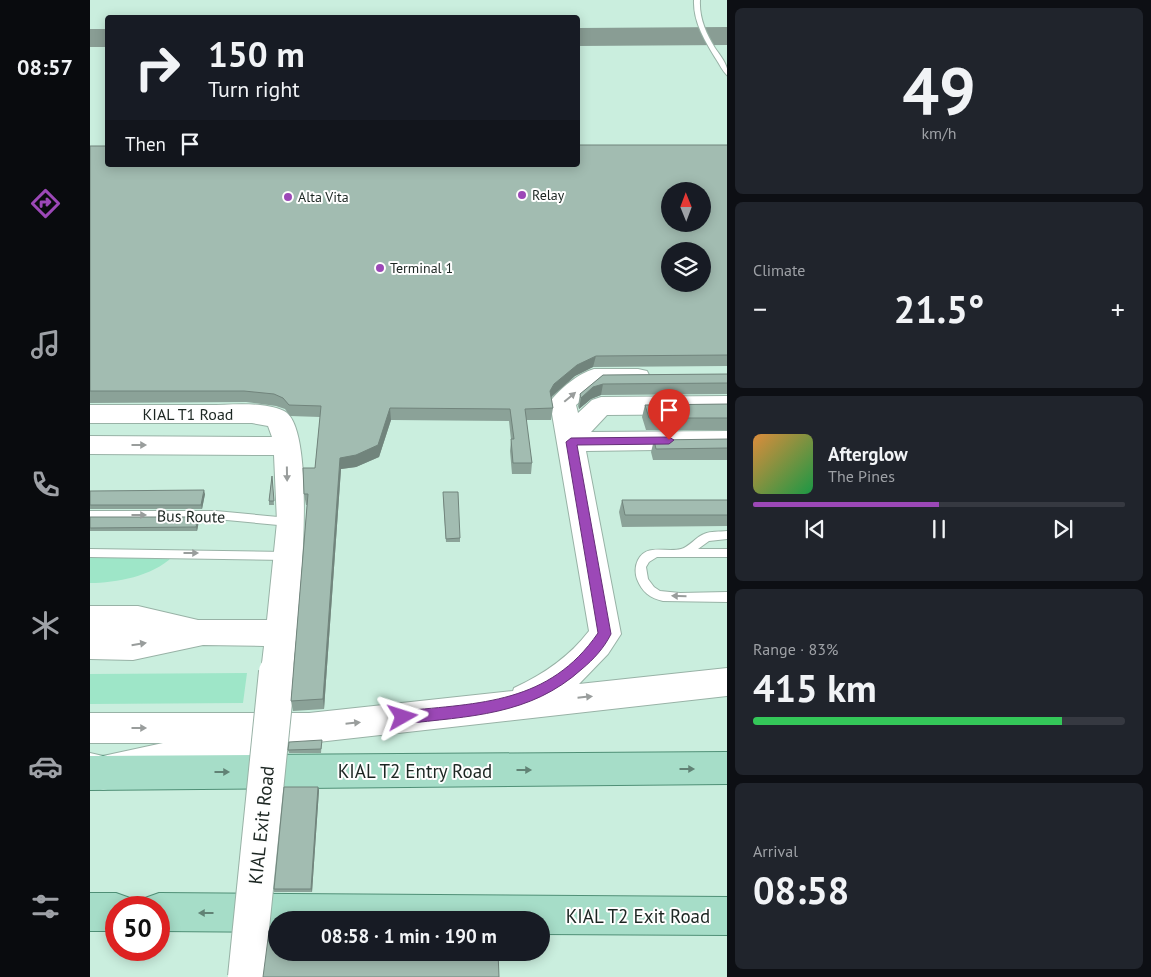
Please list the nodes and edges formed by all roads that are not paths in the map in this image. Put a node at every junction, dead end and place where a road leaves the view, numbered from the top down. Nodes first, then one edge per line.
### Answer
1 (697, 0) edge
2 (727, 74) edge
3 (660, 377) edge
4 (727, 405) edge
5 (90, 414) edge
6 (285, 436) junction
7 (727, 440) edge
8 (571, 442) junction
9 (90, 445) edge
10 (90, 515) edge
11 (291, 522) junction
12 (727, 535) edge
13 (685, 552) junction
14 (727, 553) edge
15 (90, 554) edge
16 (287, 556) junction
17 (727, 597) edge
18 (90, 619) edge
19 (203, 632) junction
20 (280, 633) junction
21 (90, 645) edge
22 (727, 682) edge
23 (497, 707) junction
24 (90, 728) edge
25 (309, 728) junction
26 (727, 768) edge
27 (94, 772) edge
28 (90, 912) edge
29 (105, 912) edge
30 (170, 912) edge
31 (727, 916) edge
32 (246, 977) edge

1 - 2 lane
8 -> 3 main road
4 - 8 main road
5 - 6 main road, KIAL T1 Road
9 -> 6 main road, KIAL T1 Road
6 -> 11 main road, KIAL Exit Road
7 - 8 main road
8 - 23 main road
10 -> 11 lane, Bus Route
11 - 16 main road, KIAL Exit Road
12 - 13 lane
13 - 14 lane
17 -> 13 lane
15 -> 16 lane
16 - 20 main road, KIAL Exit Road
18 - 19 main road
19 - 20 main road
21 -> 19 main road
20 - 32 main road, KIAL Exit Road, bridge
23 -> 22 main road
25 -> 23 main road
24 -> 25 main road
25 - 27 main road, KIAL T2 Entry Road
27 -> 26 main road, KIAL T2 Entry Road
28 - 29 main road
31 -> 30 main road, KIAL T2 Exit Road

